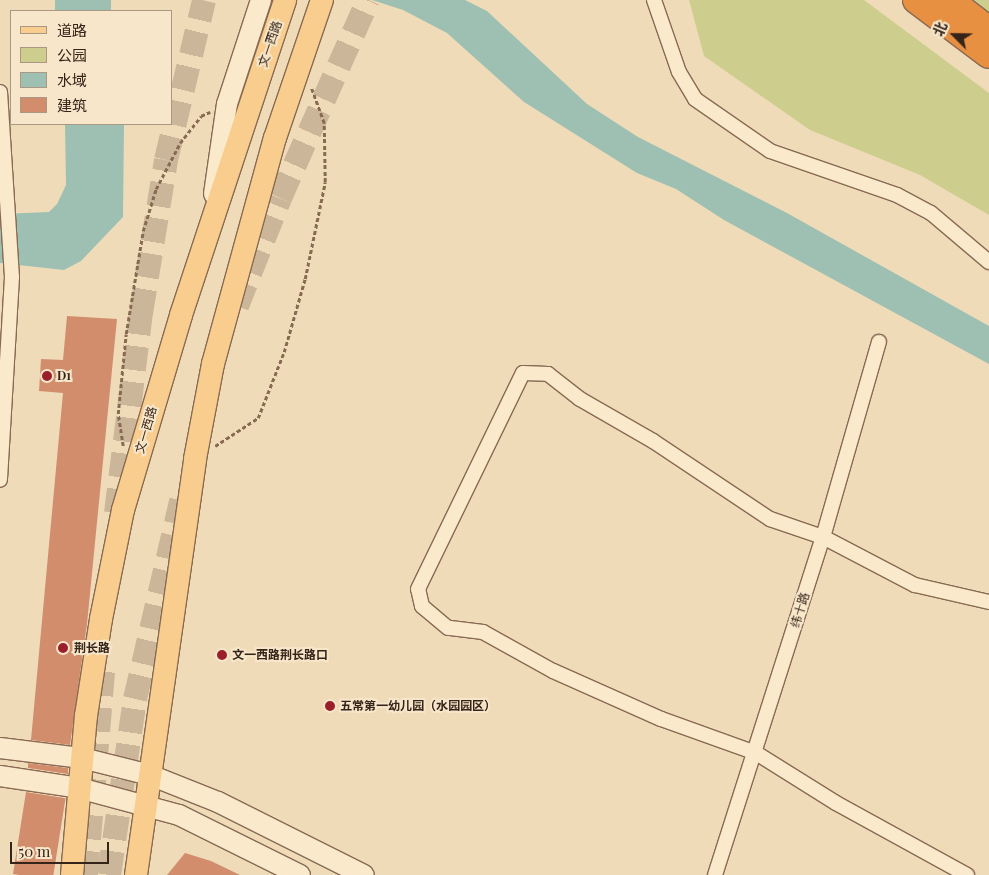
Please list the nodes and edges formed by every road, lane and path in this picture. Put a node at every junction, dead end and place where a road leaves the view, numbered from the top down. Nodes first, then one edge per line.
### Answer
1 (261, 0) edge
2 (285, 0) edge
3 (322, 0) edge
4 (654, 0) edge
5 (916, 0) edge
6 (950, 0) edge
7 (989, 30) edge
8 (989, 55) edge
9 (298, 65) junction
10 (0, 92) edge
11 (227, 104) junction
12 (2, 150) edge
13 (209, 228) junction
14 (989, 262) edge
15 (879, 342) dead end
16 (124, 451) dead end
17 (195, 459) junction
18 (0, 480) edge
19 (823, 537) junction
20 (989, 602) edge
21 (0, 748) edge
22 (756, 753) junction
23 (82, 758) junction
24 (150, 775) junction
25 (0, 776) edge
26 (79, 788) junction
27 (144, 804) junction
28 (72, 875) edge
29 (136, 875) edge
30 (300, 875) edge
31 (364, 875) edge
32 (715, 875) edge
33 (967, 875) edge

1 - 11 main road
2 - 13 main road, 文一西路
3 - 9 main road
4 - 14 street
5 - 8 highway
6 - 7 highway
9 - 17 main road
9 - 17 path
10 - 12 street
11 - 13 main road
11 - 16 path
12 - 18 street
13 - 23 main road, 文一西路
15 - 19 street, 纬十路
17 - 24 main road
19 - 20 street
19 - 22 street, 纬十路
19 - 22 street
21 - 23 main road
22 - 32 street, 纬十路
22 - 33 street
23 - 24 main road
23 - 26 main road, 文一西路
24 - 27 main road
24 - 31 main road
25 - 26 main road
26 - 27 main road
26 - 28 main road, 文一西路
27 - 29 main road
27 - 30 main road

